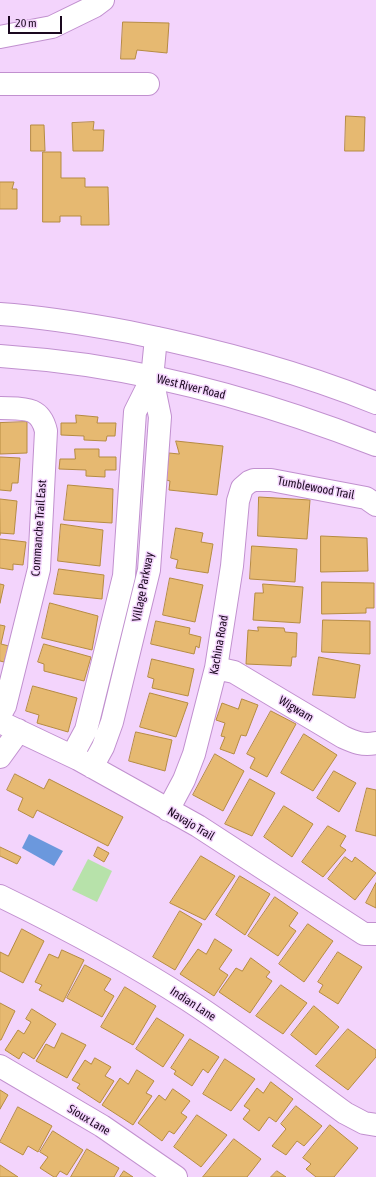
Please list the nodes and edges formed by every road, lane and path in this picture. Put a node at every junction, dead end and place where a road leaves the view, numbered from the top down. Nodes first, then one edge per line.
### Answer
1 (103, 0) edge
2 (0, 37) edge
3 (0, 84) edge
4 (148, 84) dead end
5 (0, 314) edge
6 (156, 338) junction
7 (0, 356) edge
8 (152, 378) junction
9 (376, 403) edge
10 (0, 408) edge
11 (376, 445) edge
12 (254, 480) joint
13 (376, 505) edge
14 (216, 668) junction
15 (0, 715) edge
16 (9, 726) edge
17 (376, 743) edge
18 (72, 756) junction
19 (0, 757) edge
20 (92, 767) junction
21 (168, 810) junction
22 (3, 904) edge
23 (376, 934) edge
24 (0, 1066) edge
25 (376, 1125) edge
26 (176, 1177) edge

1 - 2 street
3 - 4 street
5 - 6 street
6 - 8 street, Village Parkway
6 - 9 street
7 - 8 street, West River Road
8 - 11 street, West River Road
8 - 18 street, Village Parkway
8 - 20 street, Village Parkway
10 - 15 street, Commanche Trail East
12 - 13 street, Tumblewood Trail
12 - 14 street, Kachina Road
14 - 17 street, Wigwam
14 - 21 street, Kachina Road
16 - 18 street, Navajo Trail
16 - 19 street
18 - 20 street, Navajo Trail
20 - 21 street, Navajo Trail
21 - 23 street, Navajo Trail
22 - 25 street, Indian Lane
24 - 26 street, Sioux Lane

